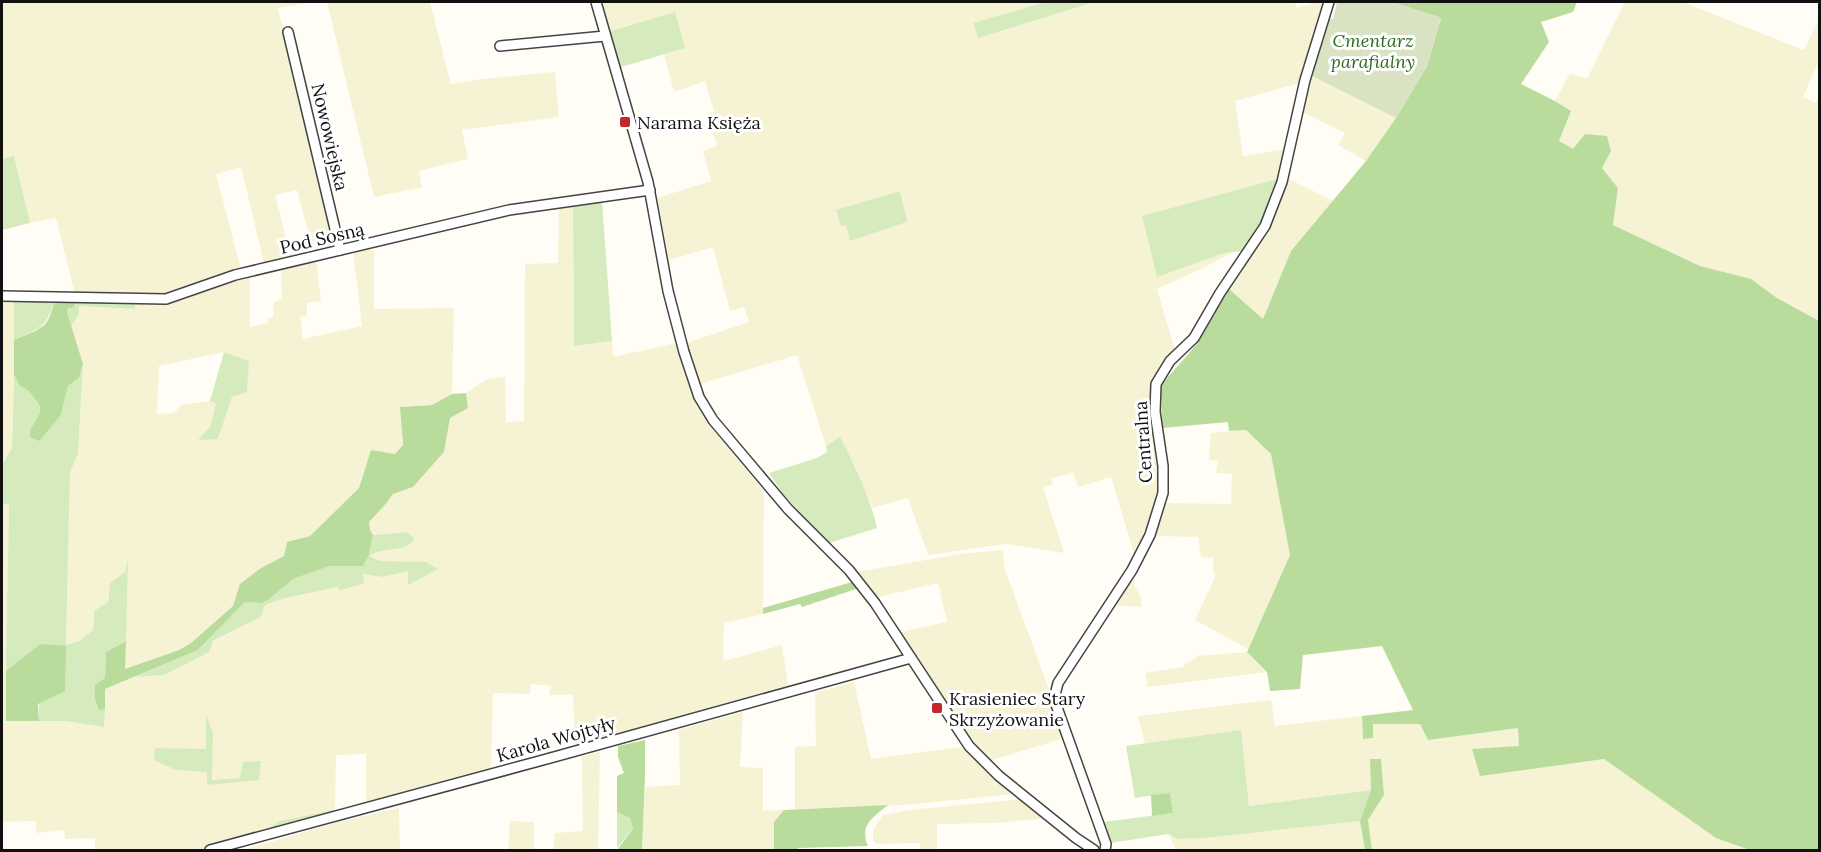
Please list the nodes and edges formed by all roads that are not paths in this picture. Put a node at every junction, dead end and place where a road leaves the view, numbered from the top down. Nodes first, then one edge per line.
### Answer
1 (596, 2) edge
2 (1329, 2) edge
3 (288, 32) dead end
4 (605, 36) junction
5 (500, 46) dead end
6 (650, 190) junction
7 (340, 250) junction
8 (2, 296) edge
9 (911, 658) junction
10 (210, 850) edge
11 (1094, 850) edge
12 (1105, 850) edge

1 - 4 street
2 - 12 street, Centralna
3 - 7 street, Nowowiejska
4 - 5 street
4 - 6 street
6 - 7 street, Pod Sosną
6 - 9 street
7 - 8 street, Pod Sosną
9 - 10 street, Karola Wojtyły
9 - 11 street

